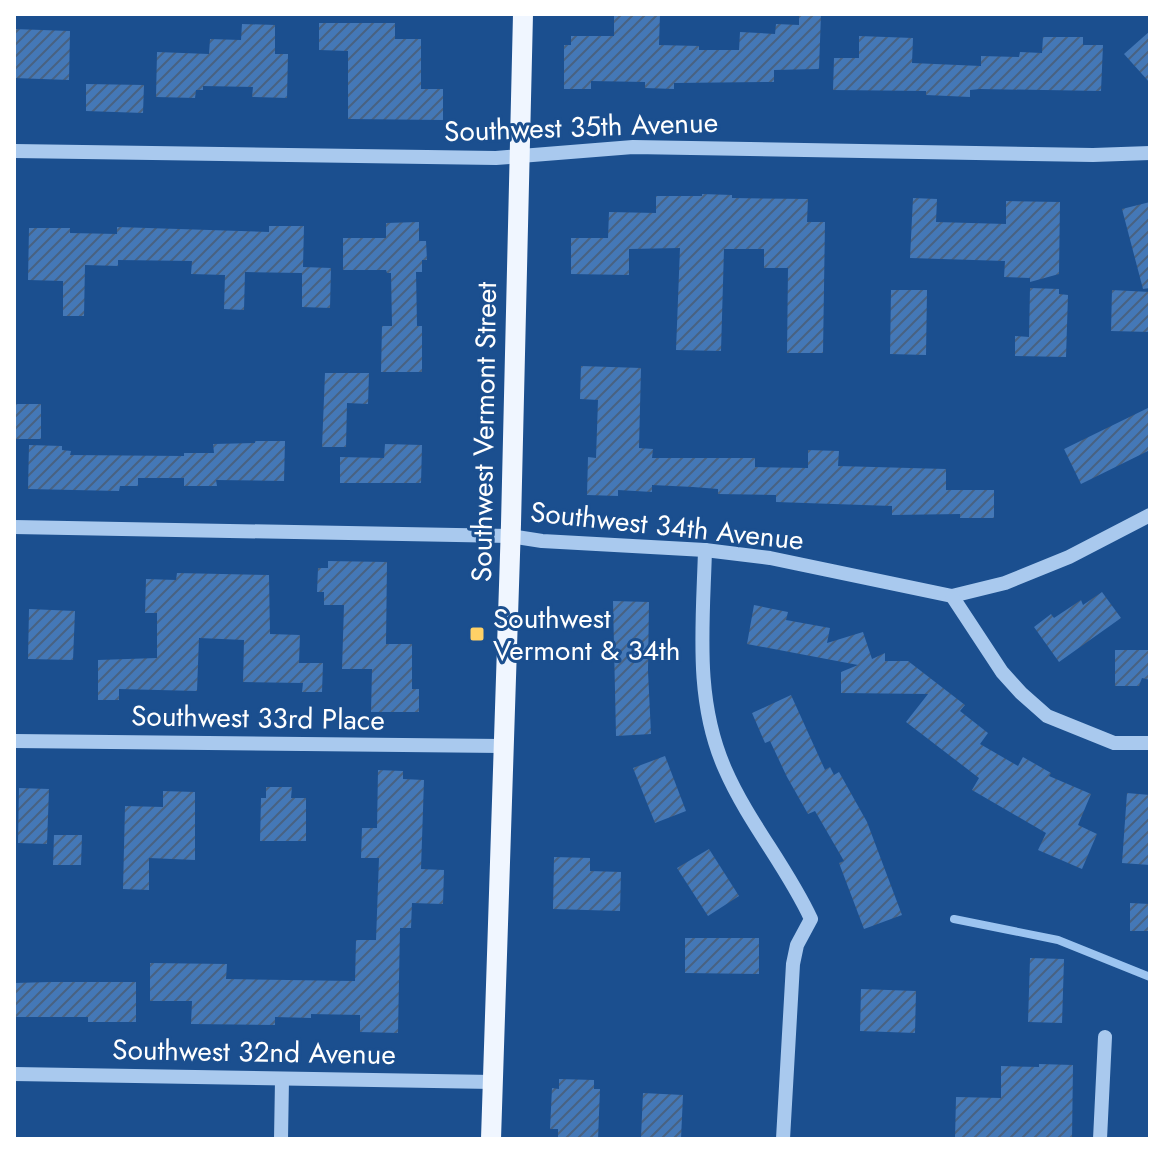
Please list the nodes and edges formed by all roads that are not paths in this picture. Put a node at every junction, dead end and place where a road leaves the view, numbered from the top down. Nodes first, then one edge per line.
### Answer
1 (523, 14) edge
2 (14, 151) edge
3 (1150, 153) edge
4 (519, 156) junction
5 (1150, 515) edge
6 (14, 527) edge
7 (510, 536) junction
8 (705, 550) junction
9 (952, 596) junction
10 (14, 741) edge
11 (1150, 743) edge
12 (502, 746) junction
13 (1105, 1037) dead end
14 (14, 1074) edge
15 (282, 1080) junction
16 (493, 1082) junction
17 (281, 1139) edge
18 (491, 1139) edge
19 (783, 1139) edge
20 (1100, 1139) edge

1 - 4 main road, Southwest Vermont Street
2 - 4 street, Southwest 35th Avenue
3 - 4 street, Southwest 35th Avenue
4 - 7 main road, Southwest Vermont Street
5 - 9 street, Southwest 34th Avenue
6 - 7 street, Southwest 34th Avenue
7 - 8 street, Southwest 34th Avenue
7 - 12 main road, Southwest Vermont Street
8 - 9 street, Southwest 34th Avenue
8 - 19 street
9 - 11 street
10 - 12 street, Southwest 33rd Place
12 - 16 main road, Southwest Vermont Street
13 - 20 street
14 - 15 street, Southwest 32nd Avenue
15 - 16 street, Southwest 32nd Avenue
15 - 17 street
16 - 18 main road, Southwest Vermont Street

